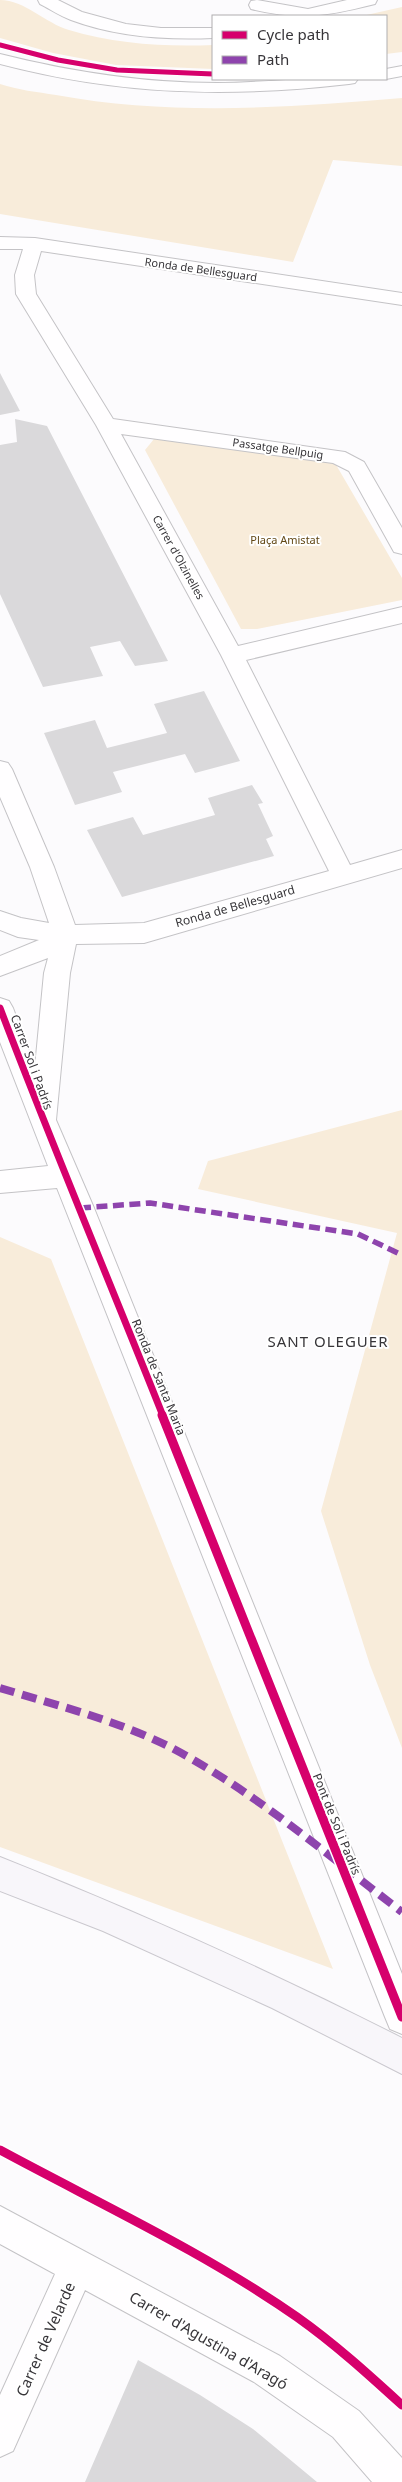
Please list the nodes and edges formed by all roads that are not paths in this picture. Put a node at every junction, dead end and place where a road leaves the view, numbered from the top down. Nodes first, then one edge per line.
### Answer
1 (46, 0) edge
2 (369, 0) edge
3 (253, 7) edge
4 (303, 15) edge
5 (212, 32) edge
6 (0, 59) edge
7 (402, 71) edge
8 (387, 74) edge
9 (338, 80) edge
10 (0, 243) edge
11 (35, 244) junction
12 (402, 299) edge
13 (106, 425) junction
14 (402, 547) edge
15 (402, 615) edge
16 (232, 655) junction
17 (0, 770) edge
18 (402, 859) edge
19 (343, 875) junction
20 (0, 920) edge
21 (66, 935) junction
22 (0, 966) edge
23 (0, 1008) edge
24 (43, 1124) junction
25 (64, 1176) junction
26 (0, 1182) edge
27 (251, 1640) joint
28 (0, 1874) edge
29 (402, 2016) edge
30 (402, 2056) edge
31 (0, 2224) edge
32 (77, 2266) junction
33 (0, 2438) edge
34 (398, 2482) edge

1 - 5 street
2 - 4 street
3 - 4 street
6 - 9 street
7 - 8 street
10 - 11 street, Ronda de Bellesguard
11 - 12 street, Ronda de Bellesguard
11 - 13 street, Carrer d'Olzinelles
13 - 14 street, Passatge Bellpuig
13 - 16 street, Carrer d'Olzinelles
15 - 16 street
16 - 19 street, Carrer d'Olzinelles
17 - 21 street
18 - 19 street, Ronda de Bellesguard
19 - 21 street, Ronda de Bellesguard
20 - 21 street, Ronda de Bellesguard
21 - 22 street
21 - 24 street, Ronda de Santa Maria
23 - 24 street, Carrer Sol i Padrís
24 - 25 street, Ronda de Santa Maria
25 - 26 street
25 - 27 street, Ronda de Santa Maria
27 - 29 street, Pont de Sol i Padrís
28 - 30 main road
31 - 32 street, Carrer d'Agustina d'Aragó
32 - 33 street, Carrer de Velarde
32 - 34 street, Carrer d'Agustina d'Aragó

